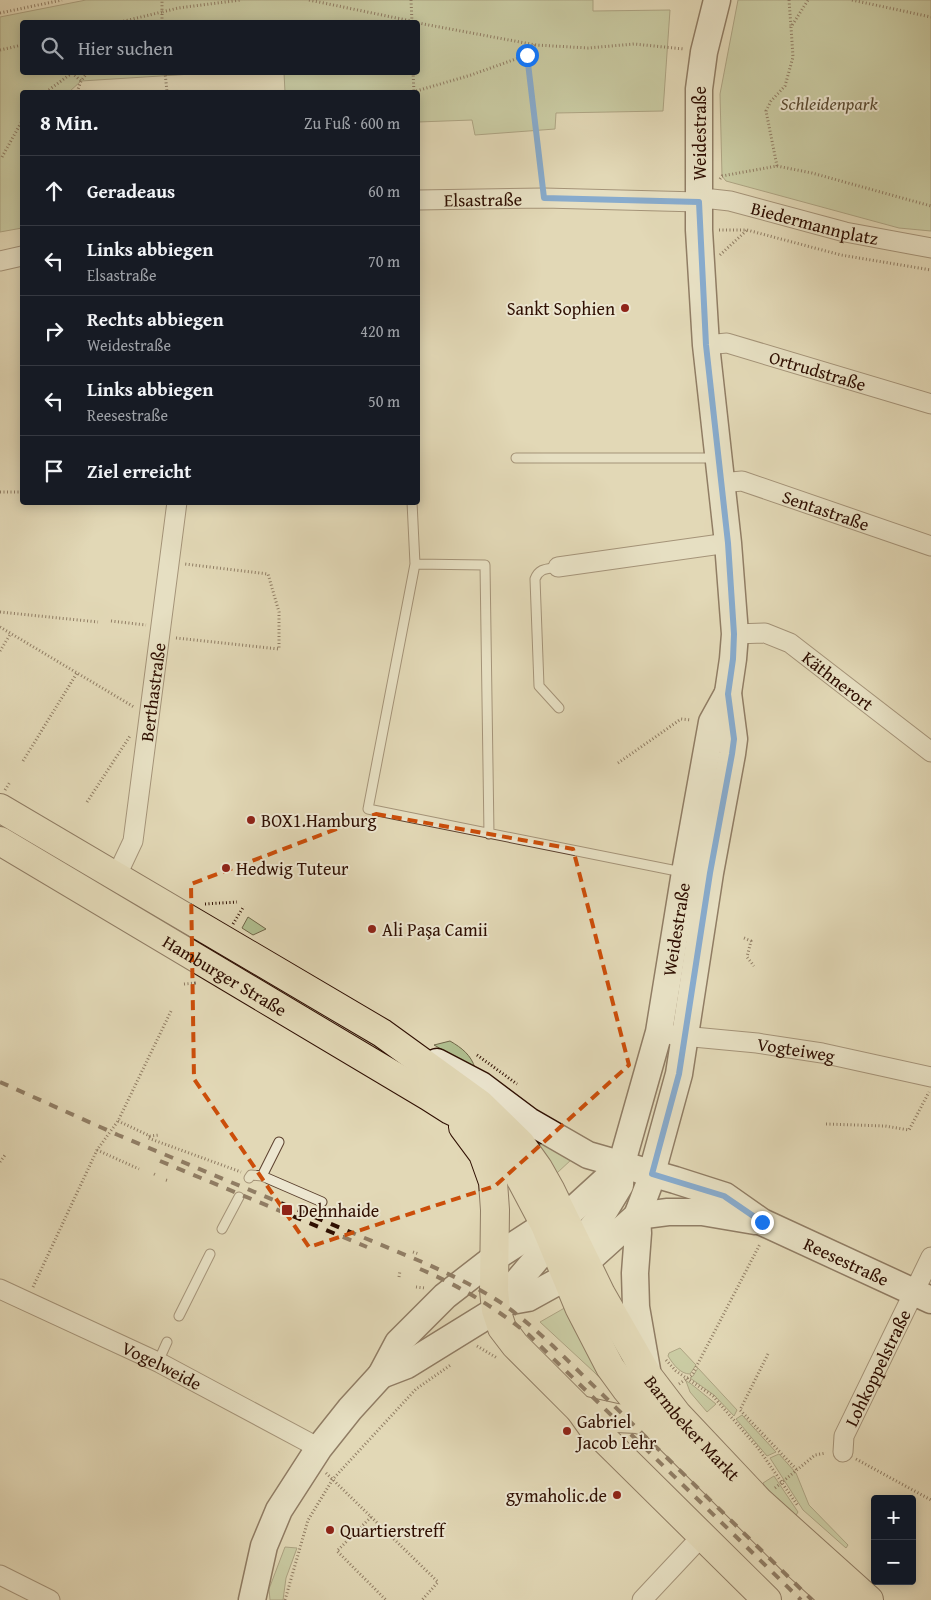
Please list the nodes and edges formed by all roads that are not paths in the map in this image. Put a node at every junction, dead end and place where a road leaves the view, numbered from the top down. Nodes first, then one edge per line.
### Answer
1 (699, 0) edge
2 (717, 0) edge
3 (704, 52) junction
4 (420, 200) edge
5 (699, 202) junction
6 (931, 248) edge
7 (20, 256) edge
8 (0, 261) edge
9 (706, 345) junction
10 (931, 404) edge
11 (516, 458) dead end
12 (717, 458) junction
13 (721, 483) junction
14 (178, 505) edge
15 (412, 505) edge
16 (728, 543) junction
17 (931, 546) edge
18 (415, 564) junction
19 (558, 567) joint
20 (734, 634) junction
21 (728, 694) junction
22 (559, 708) dead end
23 (931, 752) edge
24 (0, 808) edge
25 (489, 834) junction
26 (0, 841) edge
27 (697, 873) junction
28 (116, 878) junction
29 (659, 1032) junction
30 (382, 1033) junction
31 (685, 1037) junction
32 (931, 1077) edge
33 (450, 1110) junction
34 (279, 1142) dead end
35 (621, 1166) junction
36 (652, 1174) junction
37 (262, 1176) junction
38 (250, 1177) road end
39 (239, 1197) dead end
40 (322, 1202) dead end
41 (637, 1216) junction
42 (766, 1224) junction
43 (553, 1228) junction
44 (222, 1229) dead end
45 (210, 1254) dead end
46 (931, 1257) edge
47 (494, 1258) junction
48 (577, 1261) junction
49 (0, 1289) edge
50 (922, 1296) edge
51 (501, 1306) junction
52 (180, 1316) dead end
53 (167, 1342) dead end
54 (158, 1362) junction
55 (381, 1375) junction
56 (656, 1386) junction
57 (580, 1410) junction
58 (655, 1424) junction
59 (843, 1452) road end
60 (315, 1453) junction
61 (702, 1536) junction
62 (0, 1575) edge
63 (50, 1600) edge
64 (252, 1600) edge
65 (642, 1600) edge
66 (767, 1600) edge
67 (836, 1600) edge
68 (868, 1600) edge

1 - 3 street, Weidestraße
2 - 3 street, Weidestraße
3 - 5 street, Weidestraße
4 - 5 street, Elsastraße
5 - 6 street, Biedermannplatz
5 - 9 street, Weidestraße
7 - 8 street
9 - 10 street, Ortrudstraße
9 - 12 street, Weidestraße
11 - 12 lane
12 - 13 street, Weidestraße
13 - 16 street, Weidestraße
13 - 17 street, Sentastraße
14 - 28 street, Berthastraße
15 - 18 lane
16 - 19 street
16 - 20 street, Weidestraße
18 - 25 lane
18 - 25 lane
19 - 22 lane
20 - 21 street, Weidestraße
20 - 23 street, Käthnerort
21 - 27 street, Weidestraße
21 - 27 street, Weidestraße
24 - 28 main road, Hamburger Straße
25 - 27 lane
26 - 33 main road, Hamburger Straße
27 - 29 street, Weidestraße
27 - 31 street, Weidestraße
28 - 30 main road, Hamburger Straße
29 - 31 street, Vogteiweg
29 - 35 street, Weidestraße
30 - 35 street, Hamburger Straße
30 - 43 main road, Hamburger Straße
31 - 32 street, Vogteiweg
31 - 36 street, Weidestraße
33 - 43 main road, Hamburger Straße
33 - 47 main road, Hamburger Straße
34 - 37 lane
35 - 36 street, Reesestraße
35 - 43 street
35 - 48 street, Weidestraße
36 - 41 street
36 - 42 street, Reesestraße
37 - 38 lane
37 - 40 lane
39 - 44 lane
41 - 42 street, Reesestraße
41 - 48 street
41 - 56 street
42 - 50 street, Reesestraße
43 - 47 street
43 - 48 main road, Barmbeker Markt
43 - 51 street
45 - 52 lane
46 - 50 street, Lohkoppelstraße
47 - 51 main road
47 - 55 street
48 - 51 street
48 - 56 main road, Barmbeker Markt
48 - 58 main road, Barmbeker Markt
49 - 54 street, Vogelweide
50 - 59 street, Lohkoppelstraße
51 - 55 street
51 - 57 main road
53 - 54 lane
54 - 60 street, Vogelweide
55 - 60 street
56 - 68 main road, Barmbeker Markt
57 - 58 main road
57 - 61 main road
58 - 67 main road, Barmbeker Markt
60 - 64 street
61 - 65 street
61 - 66 main road
62 - 63 street

